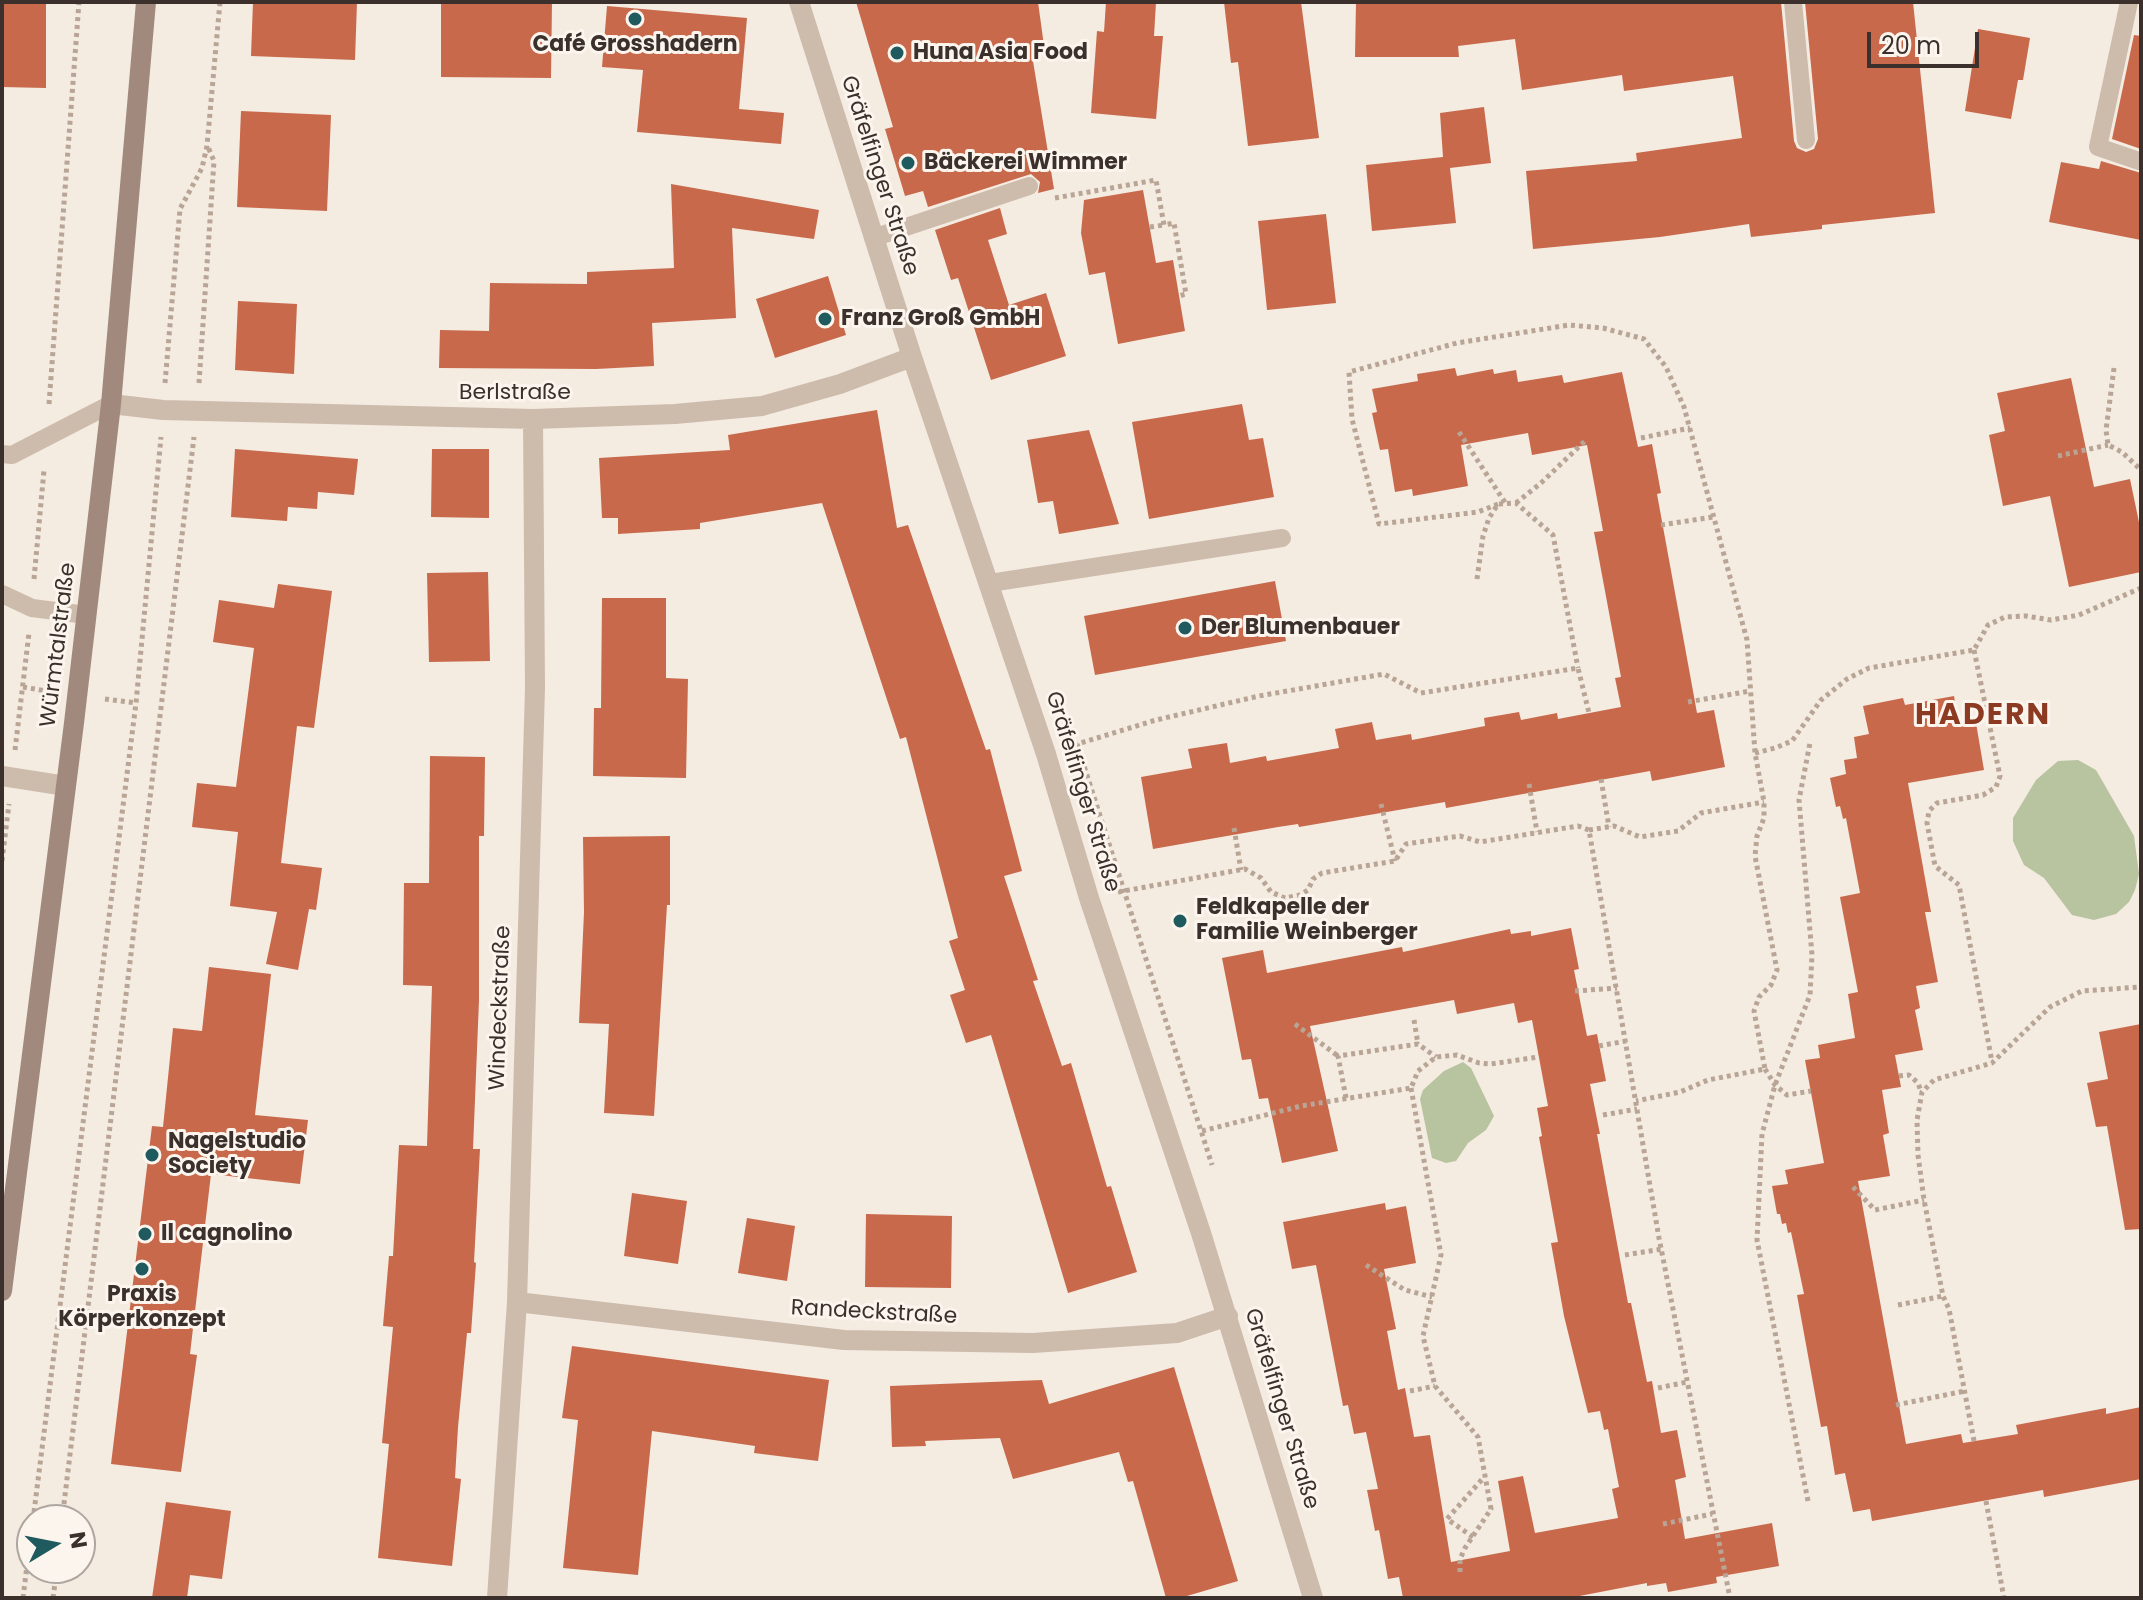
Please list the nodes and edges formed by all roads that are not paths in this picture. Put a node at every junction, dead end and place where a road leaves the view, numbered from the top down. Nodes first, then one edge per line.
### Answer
1 (146, 2) edge
2 (799, 2) edge
3 (1793, 2) edge
4 (2129, 2) edge
5 (1806, 140) dead end
6 (2139, 161) dead end
7 (1027, 187) road end
8 (873, 238) junction
9 (912, 357) junction
10 (111, 404) junction
11 (533, 419) junction
12 (2, 454) edge
13 (1282, 538) dead end
14 (990, 583) junction
15 (2, 594) edge
16 (87, 615) junction
17 (2, 776) edge
18 (66, 786) junction
19 (2, 1291) edge
20 (517, 1302) junction
21 (1228, 1316) junction
22 (497, 1598) edge
23 (1313, 1598) edge

1 - 10 main road, Würmtalstraße
2 - 8 street, Gräfelfinger Straße
3 - 5 lane
4 - 6 lane
7 - 8 lane
8 - 9 street, Gräfelfinger Straße
9 - 11 street, Berlstraße
9 - 14 street, Gräfelfinger Straße
10 - 11 street, Berlstraße
10 - 12 lane
10 - 16 main road, Würmtalstraße
11 - 20 street, Windeckstraße
13 - 14 lane
14 - 21 street, Gräfelfinger Straße
15 - 16 lane
16 - 18 main road, Würmtalstraße
17 - 18 street
18 - 19 main road, Würmtalstraße
20 - 21 street, Randeckstraße
20 - 22 street, Windeckstraße
21 - 23 street, Gräfelfinger Straße

